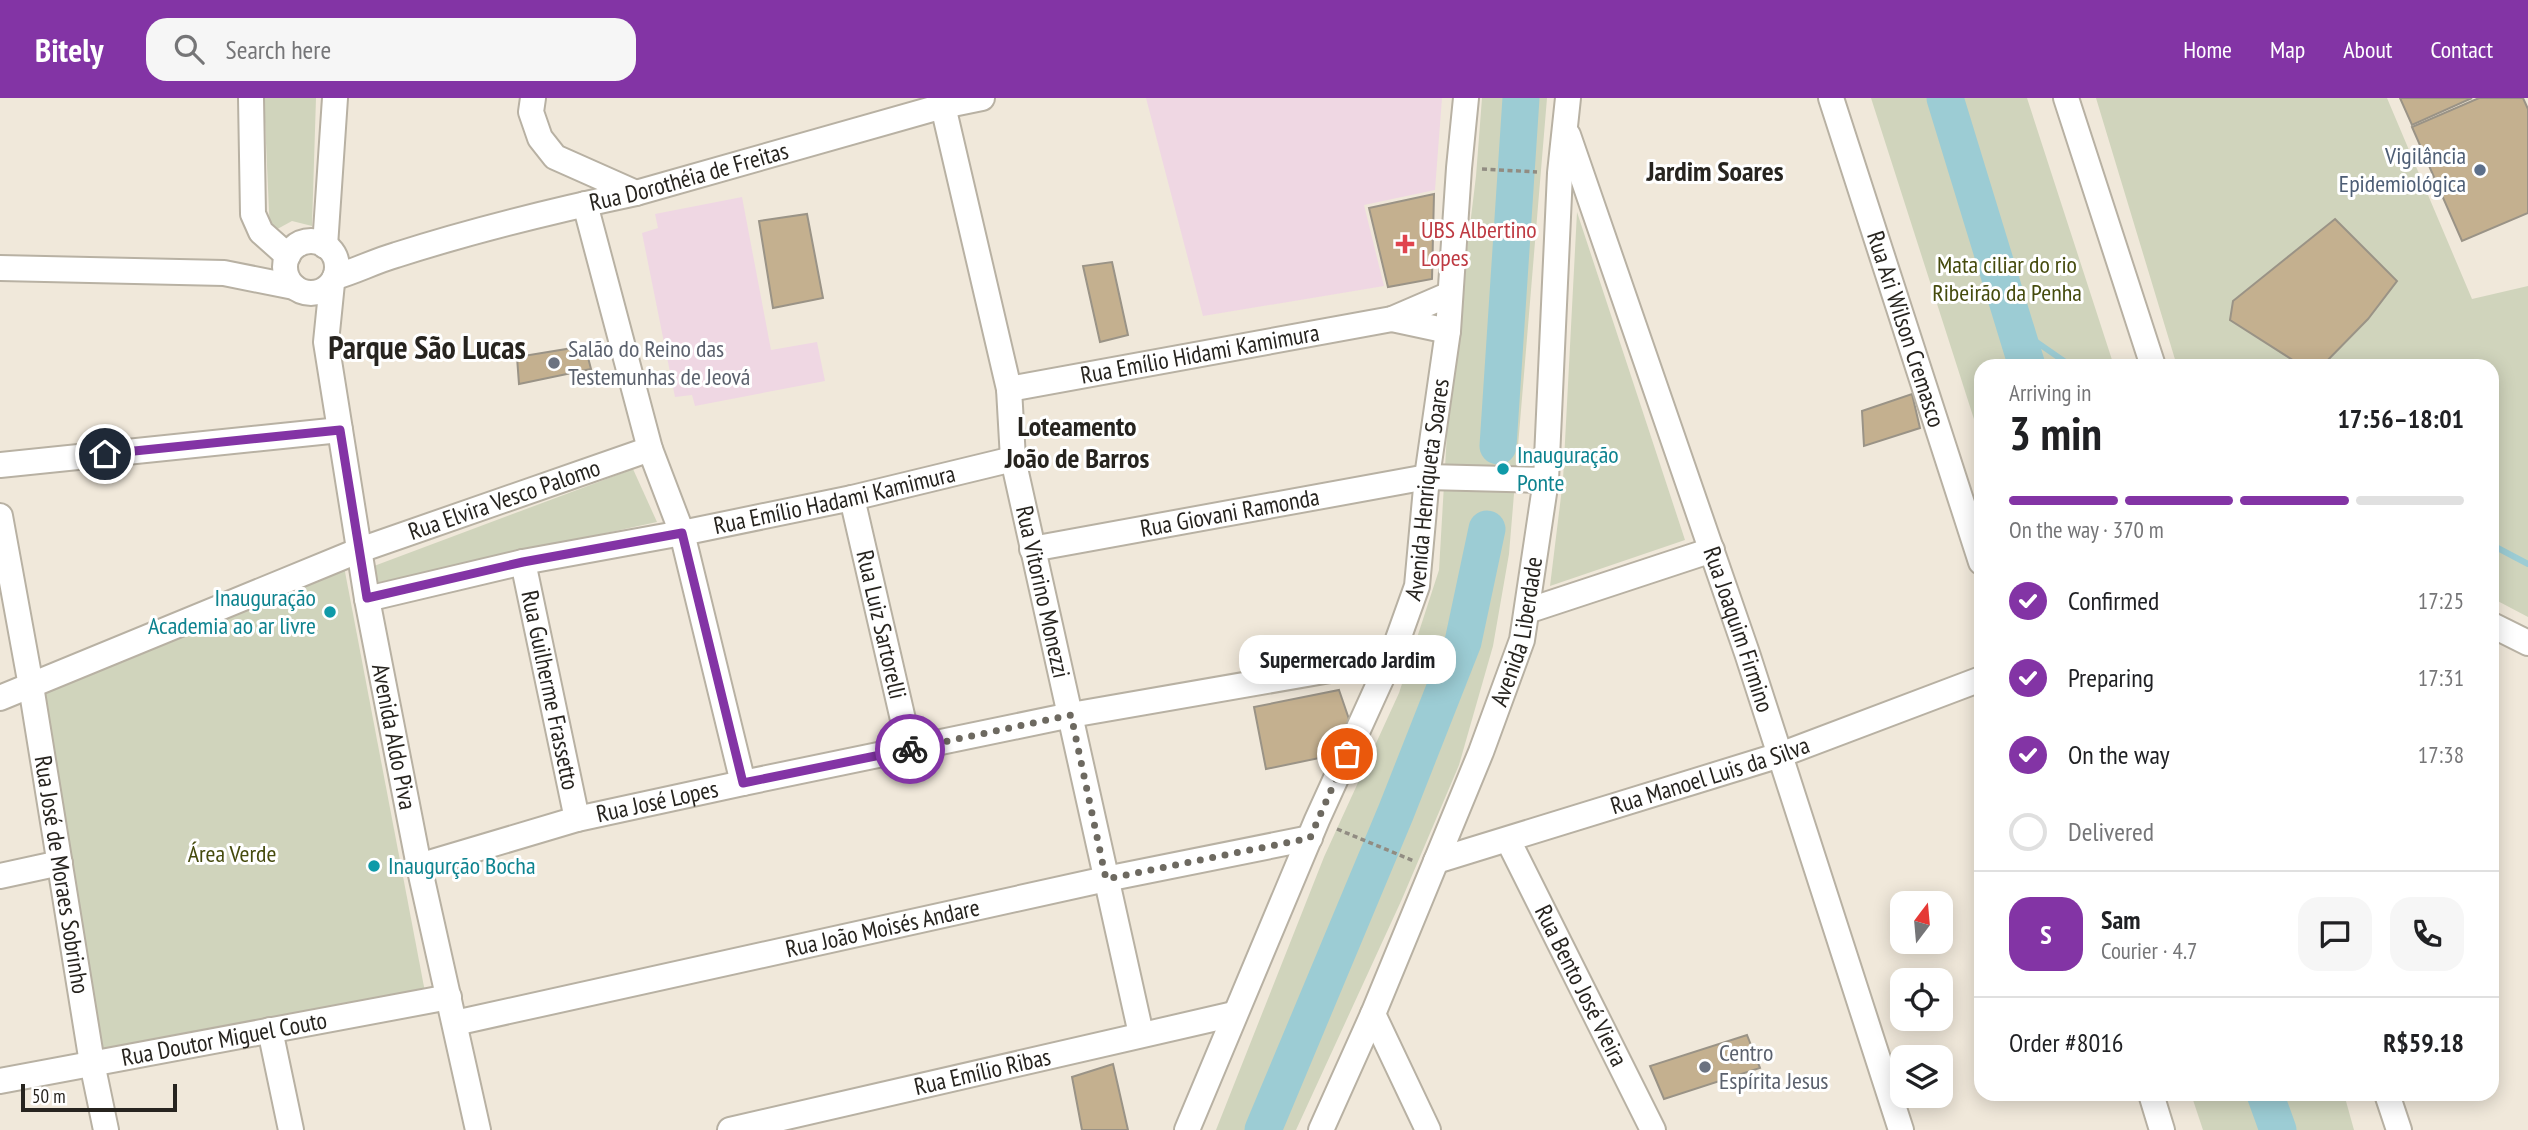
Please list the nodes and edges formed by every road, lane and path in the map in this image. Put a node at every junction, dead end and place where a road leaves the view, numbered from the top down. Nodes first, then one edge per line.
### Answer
1 (251, 98) edge
2 (335, 98) edge
3 (533, 98) edge
4 (982, 98) edge
5 (1466, 98) edge
6 (1568, 98) edge
7 (1831, 98) edge
8 (2066, 98) edge
9 (943, 106) junction
10 (1566, 131) junction
11 (1495, 170) dead end
12 (1530, 172) dead end
13 (636, 193) junction
14 (585, 204) junction
15 (287, 257) junction
16 (331, 265) junction
17 (0, 268) edge
18 (223, 273) junction
19 (298, 289) junction
20 (1450, 294) junction
21 (1392, 319) junction
22 (1448, 331) junction
23 (326, 342) junction
24 (2151, 359) edge
25 (1009, 389) junction
26 (340, 430) junction
27 (650, 449) junction
28 (1013, 459) junction
29 (0, 465) edge
30 (1427, 477) junction
31 (1546, 480) junction
32 (852, 498) junction
33 (0, 516) edge
34 (682, 533) junction
35 (1974, 540) edge
36 (1032, 549) junction
37 (360, 550) junction
38 (1712, 550) junction
39 (523, 562) junction
40 (367, 598) junction
41 (1527, 611) junction
42 (2499, 628) edge
43 (2528, 643) edge
44 (1393, 653) junction
45 (1353, 666) junction
46 (1974, 682) edge
47 (31, 686) junction
48 (1377, 688) junction
49 (0, 698) edge
50 (1071, 715) junction
51 (910, 750) junction
52 (1780, 755) junction
53 (743, 783) junction
54 (577, 819) junction
55 (1313, 829) junction
56 (1508, 840) junction
57 (60, 863) junction
58 (1434, 865) junction
59 (419, 866) junction
60 (0, 876) edge
61 (1106, 879) junction
62 (449, 997) junction
63 (1234, 1014) junction
64 (1373, 1014) junction
65 (455, 1023) junction
66 (270, 1030) junction
67 (1141, 1034) junction
68 (92, 1063) junction
69 (0, 1080) edge
70 (2153, 1101) edge
71 (2390, 1101) edge
72 (106, 1130) edge
73 (291, 1130) edge
74 (478, 1130) edge
75 (730, 1130) edge
76 (1187, 1130) edge
77 (1321, 1130) edge
78 (1429, 1130) edge
79 (1653, 1130) edge
80 (1901, 1130) edge
81 (2162, 1130) edge
82 (2399, 1130) edge

1 - 15 street
2 - 16 street, Avenida Aldo Piva
3 - 13 street
4 - 9 street, Rua Dorothéia de Freitas
5 - 20 street, Avenida Henriqueta Soares
6 - 10 street, Avenida Liberdade
7 - 35 street, Rua Ari Wilson Cremasco
8 - 24 street
9 - 13 street, Rua Dorothéia de Freitas
9 - 25 street, Rua Vitorino Monezzi
10 - 31 street, Avenida Liberdade
10 - 38 street, Rua Joaquim Firmino
11 - 12 path
13 - 14 street, Rua Dorothéia de Freitas
14 - 16 street, Rua Dorothéia de Freitas
14 - 27 street
15 - 16 street
15 - 18 street
15 - 19 street
16 - 19 street
16 - 23 street, Avenida Aldo Piva
17 - 18 street
18 - 19 street
19 - 23 street, Avenida Aldo Piva
20 - 21 street, Rua Emílio Hidami Kamimura
20 - 22 street, Avenida Henriqueta Soares
21 - 22 street, Rua Emílio Hidami Kamimura
21 - 25 street, Rua Emílio Hidami Kamimura
22 - 30 street, Avenida Henriqueta Soares
23 - 26 street, Avenida Aldo Piva
25 - 28 street, Rua Vitorino Monezzi
26 - 29 street
26 - 37 street, Avenida Aldo Piva
27 - 34 street
27 - 37 street, Rua Elvira Vesco Palomo
28 - 32 street, Rua Emílio Hadami Kamimura
28 - 36 street, Rua Vitorino Monezzi
30 - 31 street, Rua Giovani Ramonda
30 - 36 street, Rua Giovani Ramonda
30 - 44 street, Avenida Henriqueta Soares
31 - 41 street, Avenida Liberdade
32 - 34 street, Rua Emílio Hadami Kamimura
32 - 51 street, Rua Luiz Sartorelli
33 - 47 street, Rua José de Moraes Sobrinho
34 - 39 street, Rua Emílio Hadami Kamimura
34 - 53 street
36 - 50 street, Rua Vitorino Monezzi
37 - 40 street, Avenida Aldo Piva
37 - 47 street, Rua Elvira Vesco Palomo
38 - 41 street
38 - 52 street, Rua Joaquim Firmino
39 - 40 street, Rua Emílio Hadami Kamimura
39 - 54 street, Rua Guilherme Frassetto
40 - 59 street, Avenida Aldo Piva
41 - 58 street, Avenida Liberdade
42 - 43 street
44 - 45 street, Rua José Lopes
44 - 48 street, Avenida Henriqueta Soares
45 - 48 street
45 - 50 street, Rua José Lopes
46 - 52 street, Rua Manoel Luis da Silva
47 - 49 street, Rua Elvira Vesco Palomo
47 - 57 street, Rua José de Moraes Sobrinho
48 - 55 street, Avenida Henriqueta Soares
50 - 51 street, Rua José Lopes
50 - 61 street, Rua Vitorino Monezzi
51 - 53 street, Rua José Lopes
52 - 56 street, Rua Manoel Luis da Silva
52 - 80 street, Rua Joaquim Firmino
53 - 54 street, Rua José Lopes
54 - 59 street, Rua José Lopes
55 - 58 path
55 - 61 street, Rua João Moisés Andare
55 - 63 street, Avenida Henriqueta Soares
56 - 58 street, Rua Manoel Luis da Silva
56 - 79 street, Rua Bento José Vieira
57 - 60 street
57 - 68 street, Rua José de Moraes Sobrinho
58 - 64 street, Avenida Liberdade
59 - 62 street, Avenida Aldo Piva
61 - 65 street, Rua João Moisés Andare
61 - 67 street, Rua Vitorino Monezzi
62 - 65 street, Avenida Aldo Piva
62 - 66 street, Rua Doutor Miguel Couto
63 - 67 street, Rua Emílio Ribas
63 - 76 street, Avenida Henriqueta Soares
64 - 77 street, Avenida Liberdade
64 - 78 street
65 - 74 street, Avenida Aldo Piva
66 - 68 street, Rua Doutor Miguel Couto
66 - 73 street
67 - 75 street, Rua Emílio Ribas
68 - 69 street, Rua Doutor Miguel Couto
68 - 72 street, Rua José de Moraes Sobrinho
70 - 81 street
71 - 82 street

